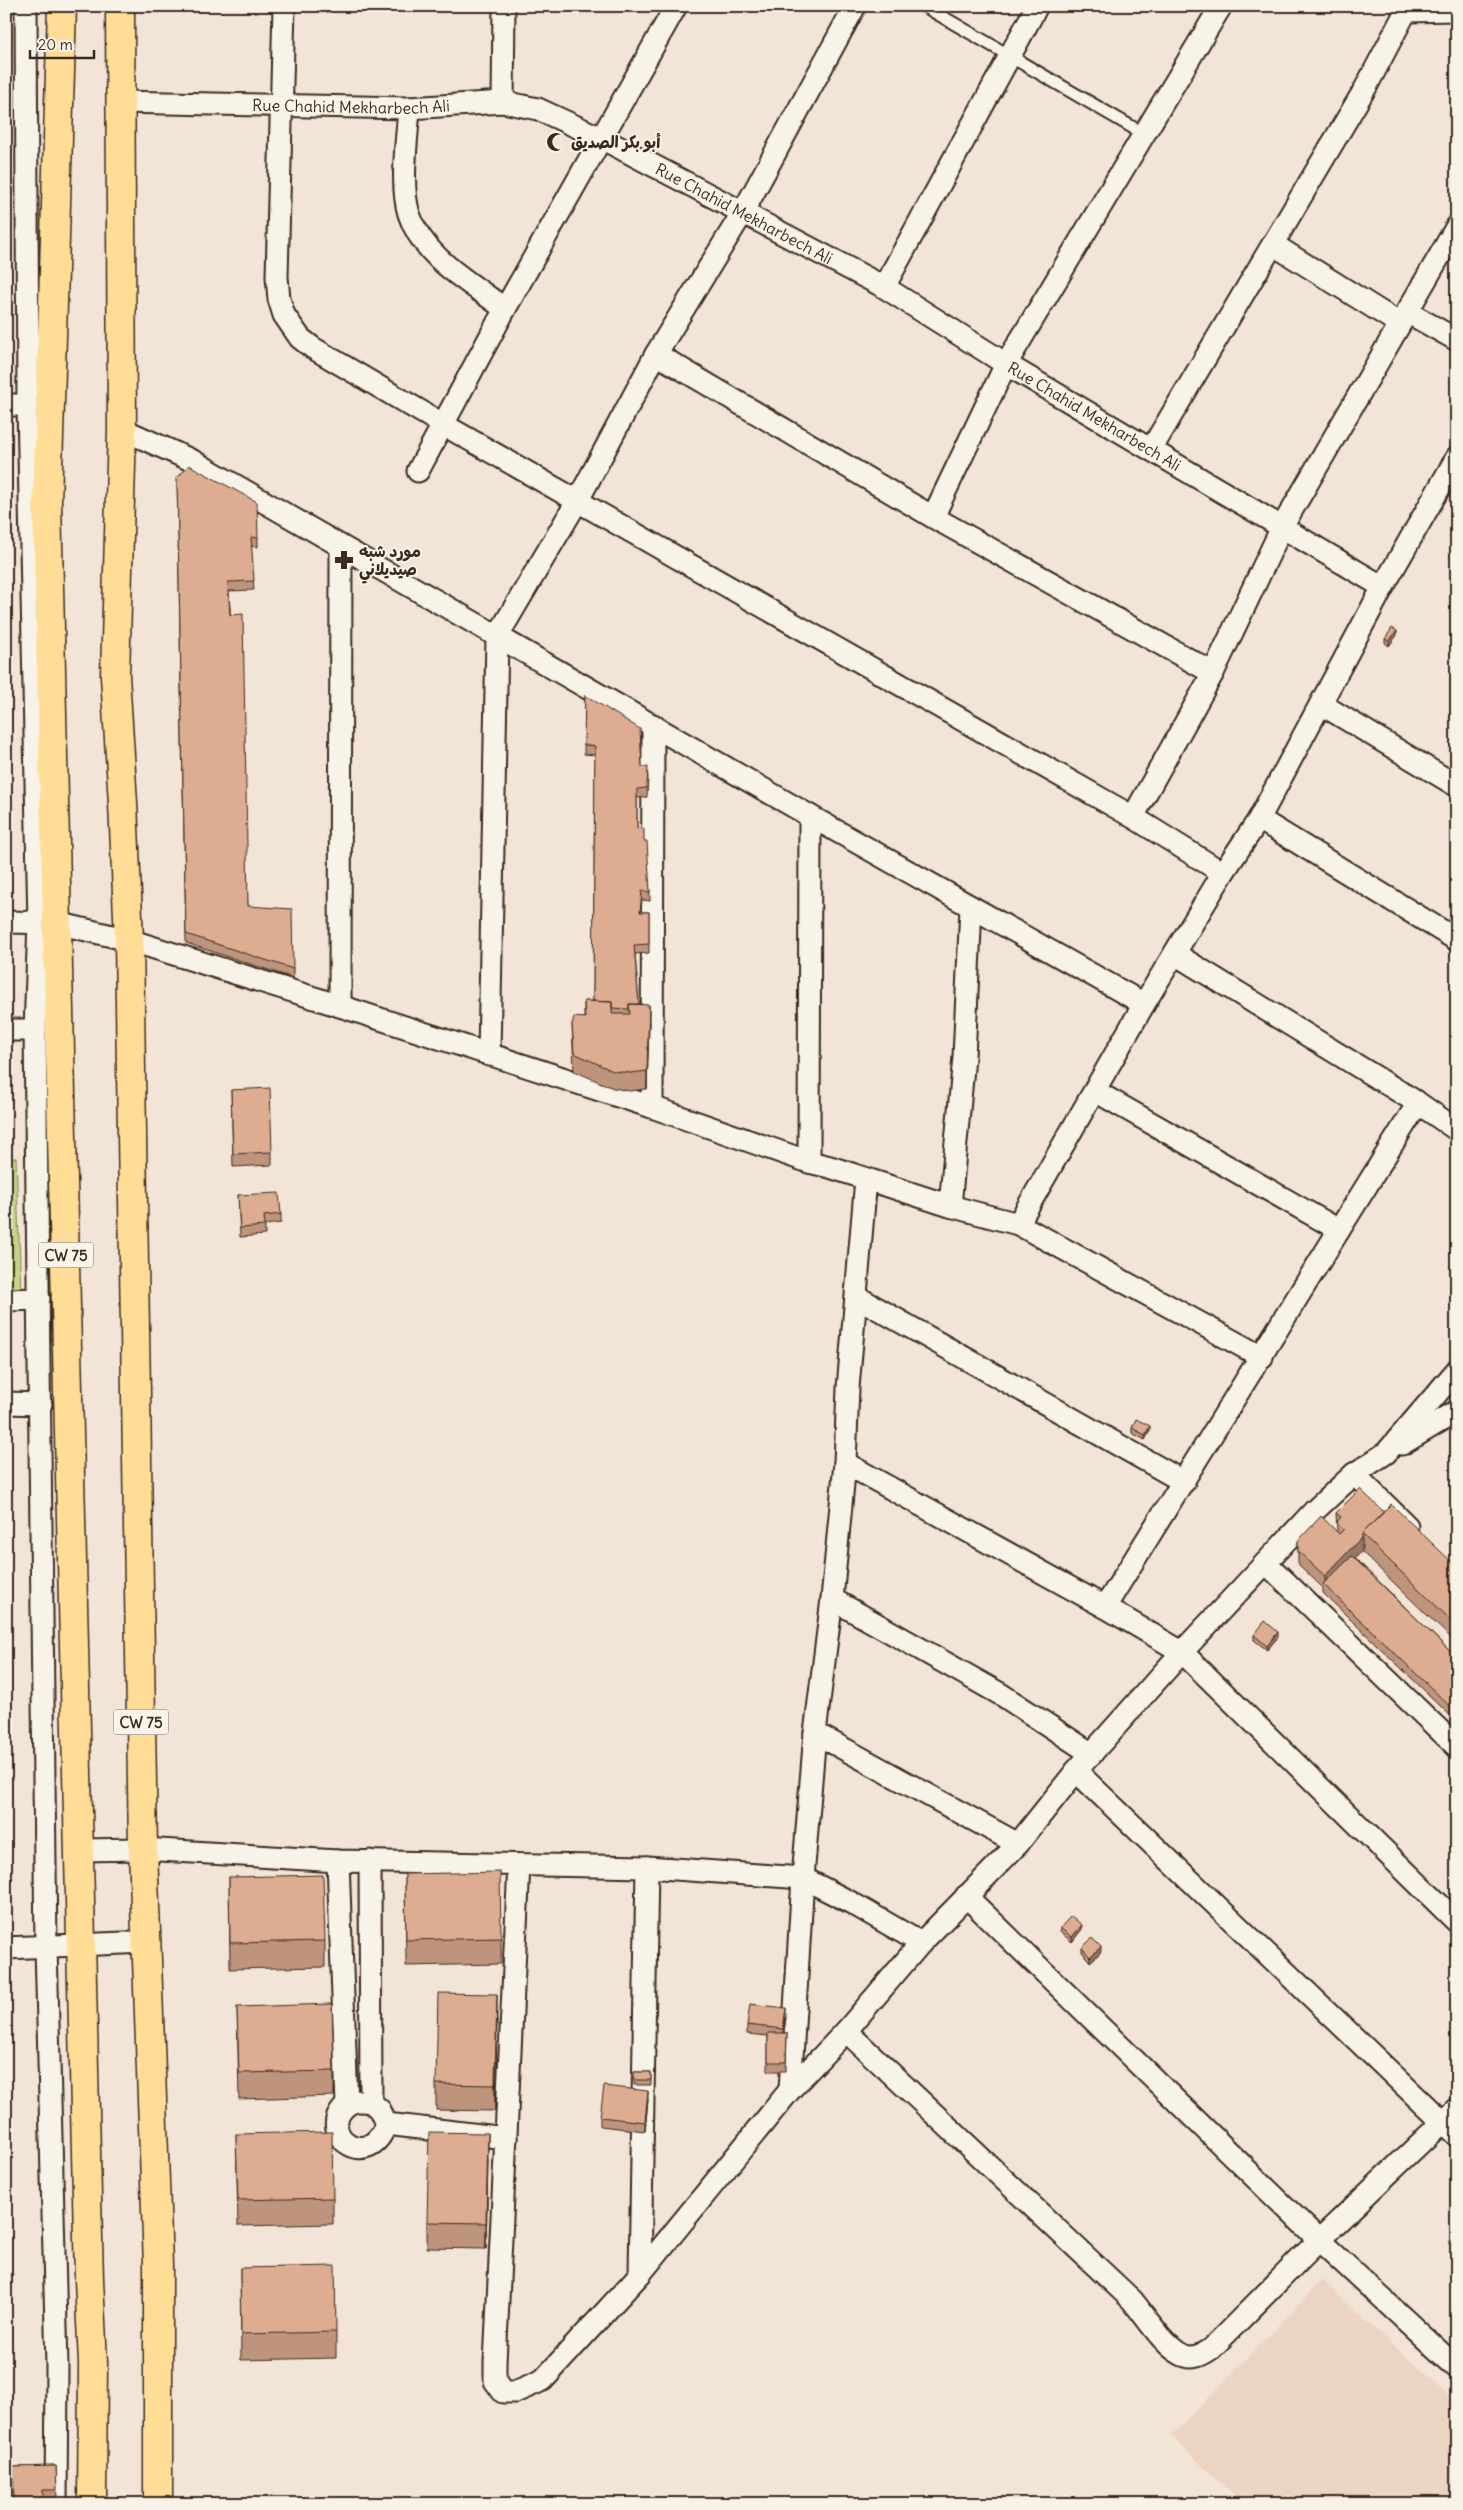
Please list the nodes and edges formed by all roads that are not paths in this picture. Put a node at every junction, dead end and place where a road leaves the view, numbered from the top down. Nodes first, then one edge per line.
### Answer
1 (26, 6) edge
2 (62, 6) edge
3 (120, 6) edge
4 (284, 6) edge
5 (504, 6) edge
6 (676, 6) edge
7 (924, 6) edge
8 (1037, 6) edge
9 (1221, 6) edge
10 (852, 7) edge
11 (1406, 8) edge
12 (1457, 10) edge
13 (1009, 56) junction
14 (119, 102) junction
15 (503, 102) junction
16 (283, 104) junction
17 (408, 108) junction
18 (1144, 134) junction
19 (601, 138) junction
20 (743, 212) junction
21 (1457, 226) edge
22 (1274, 245) junction
23 (884, 287) junction
24 (505, 309) junction
25 (1403, 318) junction
26 (1457, 340) edge
27 (656, 354) junction
28 (1006, 364) junction
29 (6, 405) edge
30 (38, 405) junction
31 (444, 425) junction
32 (122, 429) junction
33 (1152, 448) junction
34 (1457, 457) edge
35 (418, 471) dead end
36 (578, 500) junction
37 (933, 517) junction
38 (1282, 527) junction
39 (341, 547) junction
40 (1383, 587) junction
41 (497, 637) junction
42 (1213, 673) junction
43 (1321, 704) junction
44 (653, 725) junction
45 (1456, 783) edge
46 (810, 816) junction
47 (1133, 817) junction
48 (1259, 819) junction
49 (1222, 873) junction
50 (971, 907) junction
51 (6, 922) edge
52 (48, 923) junction
53 (129, 940) junction
54 (1457, 940) edge
55 (1175, 954) junction
56 (1144, 1004) junction
57 (340, 1006) junction
58 (6, 1030) edge
59 (35, 1030) junction
60 (489, 1055) junction
61 (1095, 1091) junction
62 (1418, 1102) junction
63 (652, 1107) junction
64 (1457, 1130) edge
65 (809, 1162) junction
66 (866, 1179) junction
67 (950, 1206) junction
68 (1018, 1224) junction
69 (1339, 1230) junction
70 (856, 1297) junction
71 (40, 1299) junction
72 (6, 1300) edge
73 (1262, 1357) junction
74 (1457, 1370) edge
75 (6, 1403) edge
76 (41, 1404) junction
77 (1457, 1411) edge
78 (1386, 1453) junction
79 (845, 1464) junction
80 (1354, 1474) junction
81 (1184, 1482) junction
82 (1422, 1541) edge
83 (1266, 1563) junction
84 (832, 1599) junction
85 (1105, 1607) junction
86 (1182, 1652) junction
87 (815, 1733) junction
88 (1457, 1747) edge
89 (1092, 1754) junction
90 (1076, 1771) junction
91 (1018, 1844) junction
92 (143, 1849) junction
93 (80, 1850) junction
94 (338, 1861) junction
95 (370, 1861) junction
96 (519, 1865) junction
97 (647, 1867) junction
98 (803, 1878) junction
99 (966, 1896) junction
100 (1457, 1922) edge
101 (147, 1942) junction
102 (921, 1943) junction
103 (82, 1945) junction
104 (46, 1947) junction
105 (6, 1948) edge
106 (846, 2031) junction
107 (790, 2090) junction
108 (371, 2102) junction
109 (347, 2105) junction
110 (1452, 2122) edge
111 (386, 2124) junction
112 (506, 2138) junction
113 (1319, 2240) junction
114 (640, 2274) junction
115 (1457, 2368) edge
116 (56, 2504) edge
117 (92, 2504) edge
118 (158, 2504) edge

1 - 30 street
2 - 30 main road, CW 75
3 - 14 main road
4 - 16 street
5 - 15 street
6 - 19 street
7 - 13 lane
8 - 13 street
9 - 18 street
10 - 20 street
11 - 12 street
11 - 22 street
13 - 18 lane
13 - 23 street
14 - 16 street, Rue Chahid Mekharbech Ali
14 - 32 main road
15 - 17 street, Rue Chahid Mekharbech Ali
15 - 19 street, Rue Chahid Mekharbech Ali
16 - 17 street, Rue Chahid Mekharbech Ali
16 - 31 street
17 - 24 street
18 - 28 street
19 - 20 street, Rue Chahid Mekharbech Ali
19 - 24 street
20 - 23 street, Rue Chahid Mekharbech Ali
20 - 27 street
21 - 25 street
22 - 25 street
22 - 33 street
23 - 28 street, Rue Chahid Mekharbech Ali
24 - 31 street
25 - 26 street
25 - 38 street
27 - 36 street
27 - 37 street
28 - 33 street, Rue Chahid Mekharbech Ali
28 - 37 street
29 - 30 street
30 - 52 main road, CW 75
31 - 35 street
31 - 36 street
32 - 39 street
32 - 53 main road
33 - 38 street, Rue Chahid Mekharbech Ali
34 - 40 street
36 - 41 street
36 - 47 street
37 - 42 street
38 - 40 street, Rue Chahid Mekharbech Ali
38 - 42 street
39 - 41 street
39 - 57 street
40 - 43 street
41 - 44 street
41 - 60 street
42 - 47 street
43 - 45 street
43 - 48 street
44 - 46 street
44 - 63 street
46 - 50 street
46 - 65 street
47 - 49 street
48 - 49 street
48 - 54 street
49 - 55 street
50 - 56 street
50 - 67 street
51 - 52 street
52 - 53 street
52 - 59 street
52 - 93 main road, CW 75
53 - 57 street
53 - 92 main road, CW 75
55 - 56 street
55 - 62 street
56 - 61 street
57 - 60 street
58 - 59 street
59 - 71 street
60 - 63 street
61 - 68 street
61 - 69 street
62 - 64 street
62 - 69 street
63 - 65 street
65 - 66 street
66 - 67 street
66 - 70 street
67 - 68 street
68 - 73 street
69 - 73 street
70 - 79 street
70 - 81 street
71 - 72 street
71 - 76 street
73 - 81 street
74 - 78 street
75 - 76 street
76 - 104 street
77 - 78 street
78 - 80 street
79 - 84 street
79 - 85 street
80 - 82 street
80 - 83 street
81 - 85 street
83 - 86 street
83 - 88 street
84 - 87 street
84 - 89 street
85 - 86 street
86 - 89 street
86 - 100 street
87 - 91 street
87 - 98 street
89 - 90 street
90 - 91 street
90 - 110 street
91 - 99 street
92 - 93 street
92 - 94 street
92 - 101 main road, CW 75
93 - 103 main road, CW 75
94 - 95 street
94 - 109 street
95 - 96 street
95 - 108 street
96 - 97 street
96 - 112 street
97 - 98 street
97 - 114 street
98 - 102 street
98 - 107 street
99 - 102 street
99 - 113 street
101 - 103 street
101 - 118 main road, CW 75
102 - 106 street
103 - 104 street
103 - 117 main road, CW 75
104 - 105 street
104 - 116 street
106 - 107 street
106 - 113 street
107 - 114 street
108 - 109 street
108 - 111 street
109 - 111 street
110 - 113 street
111 - 112 street
112 - 114 street
113 - 115 street

